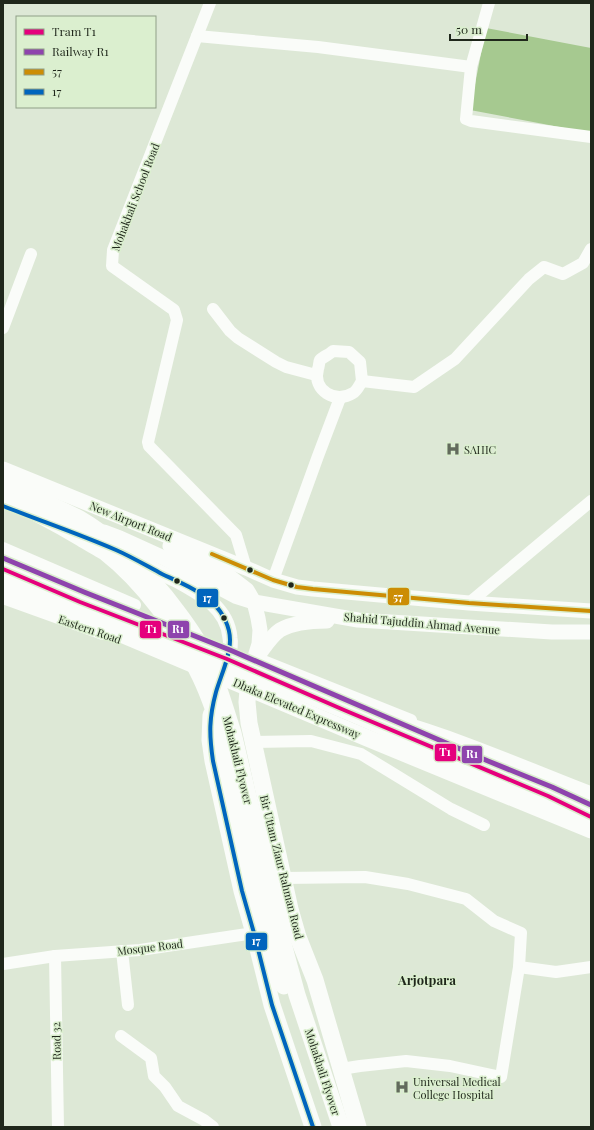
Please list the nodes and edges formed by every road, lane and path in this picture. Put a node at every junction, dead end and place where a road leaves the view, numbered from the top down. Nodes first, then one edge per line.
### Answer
1 (210, 3) edge
2 (489, 3) edge
3 (197, 36) junction
4 (471, 67) junction
5 (591, 137) edge
6 (591, 249) edge
7 (31, 254) dead end
8 (213, 309) dead end
9 (5, 315) edge
10 (3, 328) edge
11 (316, 375) junction
12 (362, 381) junction
13 (340, 398) junction
14 (3, 469) edge
15 (3, 484) edge
16 (3, 498) edge
17 (76, 498) junction
18 (591, 501) edge
19 (3, 505) edge
20 (3, 548) edge
21 (3, 569) edge
22 (252, 571) junction
23 (273, 580) junction
24 (3, 584) edge
25 (3, 598) edge
26 (254, 602) junction
27 (469, 602) junction
28 (135, 605) dead end
29 (591, 611) edge
30 (358, 620) junction
31 (591, 632) edge
32 (230, 650) joint
33 (253, 664) junction
34 (223, 670) junction
35 (348, 712) junction
36 (252, 742) junction
37 (591, 792) edge
38 (591, 795) edge
39 (591, 815) edge
40 (484, 825) dead end
41 (591, 826) edge
42 (591, 830) edge
43 (283, 878) junction
44 (290, 909) junction
45 (254, 933) junction
46 (122, 952) junction
47 (55, 956) junction
48 (3, 964) edge
49 (520, 967) junction
50 (591, 968) edge
51 (128, 1005) dead end
52 (121, 1036) dead end
53 (341, 1069) junction
54 (58, 1127) edge
55 (214, 1127) edge
56 (313, 1127) edge
57 (330, 1127) edge
58 (341, 1127) edge
59 (358, 1127) edge

1 - 3 street, Mohakhali School Road
2 - 4 street
3 - 4 street
3 - 22 street, Mohakhali School Road
4 - 5 street
6 - 12 street
7 - 9 street
8 - 11 street
9 - 10 street
11 - 12 street
11 - 13 street
12 - 13 street
13 - 23 street
14 - 17 main road, New Airport Road
15 - 58 highway, Mohakhali Flyover
16 - 57 highway, Mohakhali Flyover
17 - 22 main road, New Airport Road
17 - 26 main road
18 - 27 street
19 - 26 main road, Shahid Tajuddin Ahmad Avenue
19 - 32 main road
20 - 28 street
21 - 35 highway, Dhaka Elevated Expressway
22 - 23 main road, New Airport Road
23 - 27 main road
24 - 42 highway, Dhaka Elevated Expressway
25 - 34 street, Eastern Road
26 - 30 main road, Shahid Tajuddin Ahmad Avenue
26 - 33 main road, Bir Uttam Ziaur Rahman Road
27 - 29 main road
30 - 31 main road, Shahid Tajuddin Ahmad Avenue
30 - 33 main road
32 - 34 highway
33 - 36 highway, Bir Uttam Ziaur Rahman Road
33 - 37 street
33 - 41 street
34 - 45 highway
35 - 38 highway
35 - 39 highway, Dhaka Elevated Expressway
36 - 40 street
36 - 43 highway, Bir Uttam Ziaur Rahman Road
43 - 44 highway, Bir Uttam Ziaur Rahman Road
43 - 49 street
44 - 45 street, Mosque Road
44 - 53 highway, Bir Uttam Ziaur Rahman Road
45 - 46 street, Mosque Road
45 - 56 highway
46 - 47 street, Mosque Road
46 - 51 street
47 - 48 street, Mosque Road
47 - 54 street, Road 32
49 - 50 street
49 - 53 street
52 - 55 street
53 - 59 highway, Bir Uttam Ziaur Rahman Road

